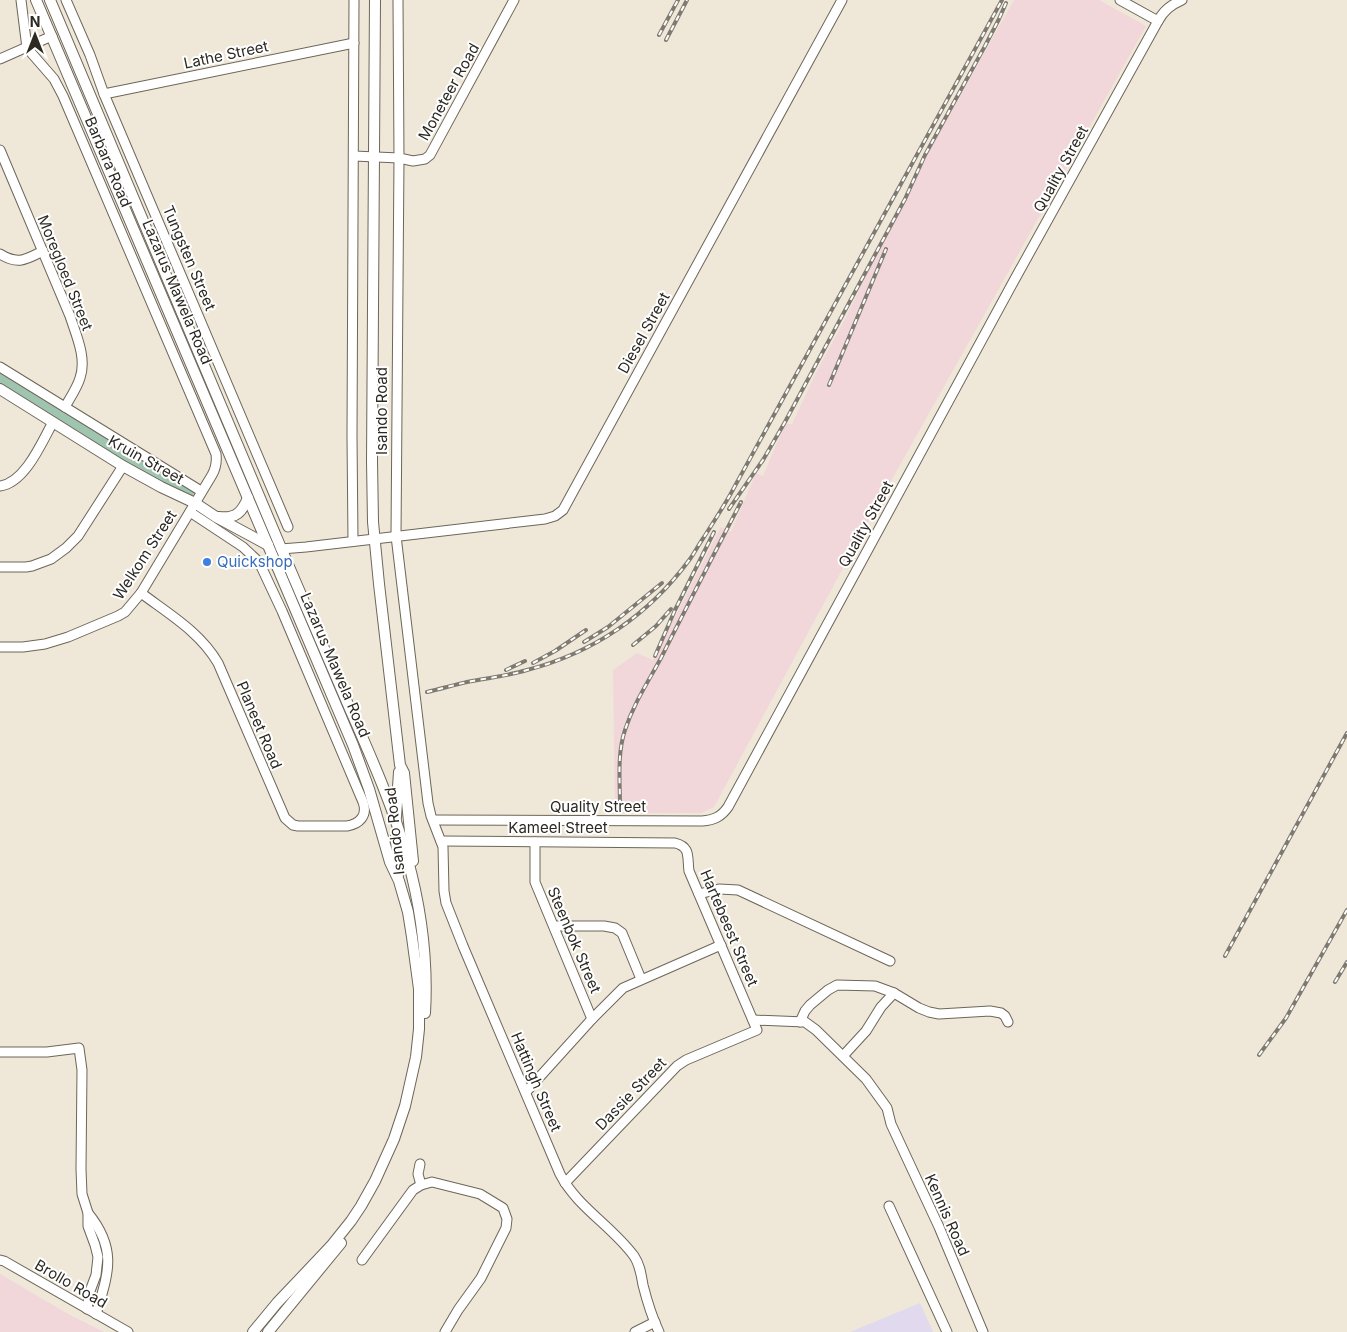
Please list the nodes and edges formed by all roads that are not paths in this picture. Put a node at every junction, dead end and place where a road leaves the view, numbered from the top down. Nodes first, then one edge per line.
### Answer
1 (21, 0) edge
2 (36, 0) edge
3 (50, 0) edge
4 (66, 0) edge
5 (354, 0) edge
6 (374, 0) edge
7 (398, 0) edge
8 (514, 0) edge
9 (842, 0) edge
10 (1120, 0) edge
11 (1182, 0) edge
12 (1158, 20) junction
13 (52, 36) junction
14 (354, 43) junction
15 (27, 48) junction
16 (0, 59) edge
17 (104, 94) junction
18 (0, 150) edge
19 (354, 156) junction
20 (374, 156) junction
21 (399, 158) junction
22 (43, 251) junction
23 (0, 254) edge
24 (0, 367) edge
25 (0, 390) edge
26 (65, 407) junction
27 (53, 422) junction
28 (123, 466) junction
29 (0, 486) edge
30 (201, 491) junction
31 (248, 498) junction
32 (192, 508) junction
33 (216, 517) junction
34 (288, 527) dead end
35 (396, 536) junction
36 (375, 538) junction
37 (353, 541) junction
38 (268, 545) junction
39 (281, 549) junction
40 (0, 567) edge
41 (141, 593) junction
42 (0, 647) edge
43 (400, 765) junction
44 (433, 820) junction
45 (396, 821) junction
46 (441, 841) junction
47 (535, 842) junction
48 (675, 843) joint
49 (399, 881) junction
50 (699, 894) junction
51 (416, 895) junction
52 (554, 926) junction
53 (721, 945) junction
54 (890, 961) dead end
55 (641, 980) junction
56 (894, 993) junction
57 (592, 1019) junction
58 (753, 1020) junction
59 (800, 1022) junction
60 (1008, 1022) dead end
61 (757, 1030) joint
62 (0, 1052) edge
63 (843, 1056) junction
64 (526, 1092) junction
65 (420, 1164) dead end
66 (564, 1183) junction
67 (422, 1185) junction
68 (889, 1206) dead end
69 (88, 1213) junction
70 (0, 1260) edge
71 (362, 1260) dead end
72 (87, 1309) junction
73 (96, 1314) junction
74 (655, 1322) junction
75 (128, 1332) edge
76 (253, 1332) edge
77 (268, 1332) edge
78 (445, 1332) edge
79 (634, 1332) edge
80 (659, 1332) edge
81 (946, 1332) edge
82 (982, 1332) edge

1 - 15 street
2 - 13 main road, Lazarus Mawela Road
3 - 13 main road
3 - 39 main road, Lazarus Mawela Road
4 - 17 street, Tungsten Street
5 - 14 street, Isando Road
6 - 20 main road, Isando Road
7 - 21 street, Isando Road
8 - 21 street, Moneteer Road
9 - 35 street, Diesel Street
10 - 12 street
11 - 12 street, Quality Street
12 - 44 street, Quality Street
13 - 15 street
13 - 31 main road, Lazarus Mawela Road
14 - 17 street, Lathe Street
14 - 19 street, Isando Road
15 - 16 street
15 - 30 street, Barbara Road
17 - 34 street, Tungsten Street
18 - 22 street, Moregloed Street
19 - 20 street, Moneteer Road
19 - 37 street, Isando Road
20 - 21 street, Moneteer Road
20 - 36 main road, Isando Road
21 - 35 street, Isando Road
22 - 23 street
22 - 26 street, Moregloed Street
24 - 26 street, Kruin Street
25 - 27 main road, Kruin Street
26 - 30 street, Kruin Street
27 - 28 main road, Kruin Street
27 - 29 street
28 - 32 main road, Kruin Street
28 - 40 street
30 - 32 street, Barbara Road
31 - 33 main road
31 - 38 main road, Lazarus Mawela Road
32 - 33 main road, Kruin Street
32 - 41 street, Welkom Street
32 - 41 street, Planeet Road
33 - 38 main road, Kruin Street
35 - 36 street, Diesel Street
35 - 44 street, Isando Road
36 - 37 street
36 - 43 main road, Isando Road
37 - 39 street
38 - 39 main road, Kruin Street
38 - 49 main road, Lazarus Mawela Road
39 - 45 main road, Lazarus Mawela Road
41 - 42 street, Welkom Street
43 - 45 main road, Isando Road
43 - 51 main road, Isando Road
44 - 46 street, Hattingh Street
45 - 49 main road
45 - 51 main road, Lazarus Mawela Road
46 - 47 street, Kameel Street
46 - 64 street, Hattingh Street
47 - 48 street, Kameel Street
47 - 52 street, Steenbok Street
48 - 50 street, Hartebeest Street
49 - 76 main road, Lazarus Mawela Road
50 - 53 street, Hartebeest Street
50 - 54 street
51 - 77 main road, Lazarus Mawela Road
52 - 55 street
52 - 57 street, Steenbok Street
53 - 55 street
53 - 58 street, Hartebeest Street
55 - 57 street
56 - 59 street
56 - 60 street
56 - 63 street
57 - 64 street
58 - 59 street
58 - 61 street, Hartebeest Street
59 - 63 street, Kennis Road
61 - 66 street, Dassie Street
62 - 69 street
63 - 82 street, Kennis Road
64 - 66 street, Hattingh Street
65 - 67 street
66 - 74 street, Hattingh Street
67 - 71 street
67 - 78 street
68 - 81 street
69 - 72 street
69 - 73 street
70 - 72 street, Brollo Road
72 - 73 street, Brollo Road
73 - 75 street, Brollo Road
74 - 79 street
74 - 80 street, Hattingh Street

